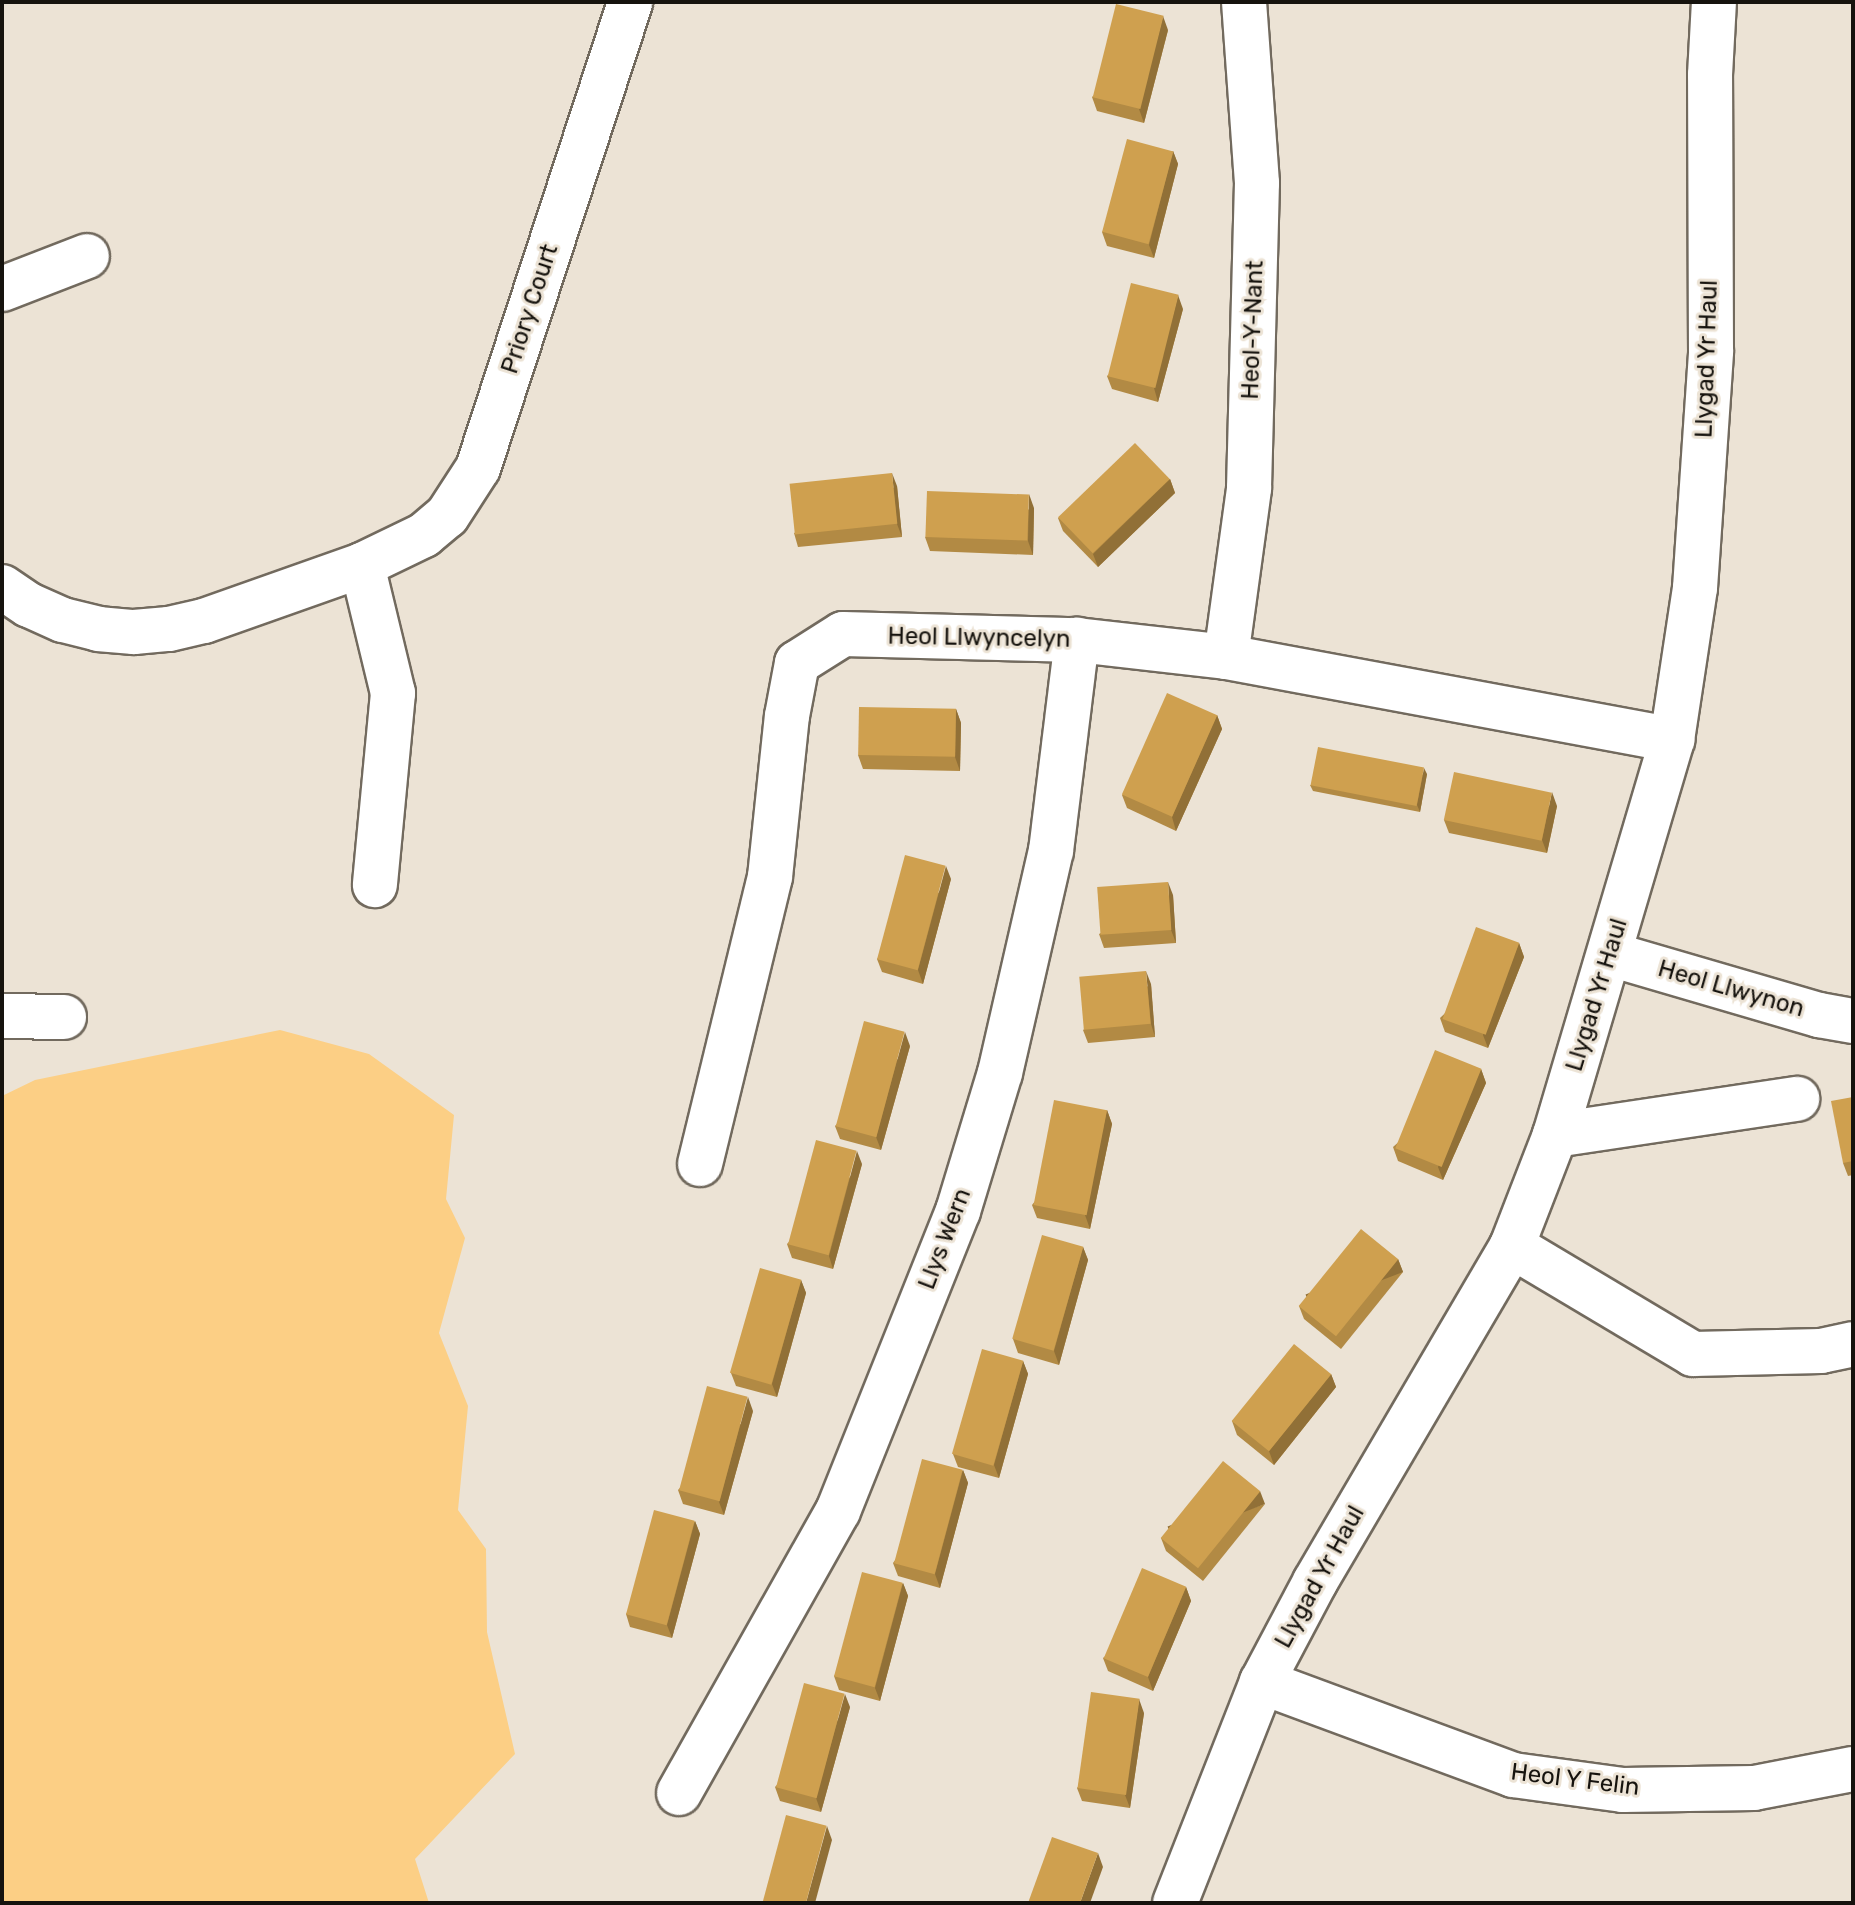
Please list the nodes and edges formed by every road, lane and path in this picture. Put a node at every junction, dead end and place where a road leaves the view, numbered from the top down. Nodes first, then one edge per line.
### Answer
1 (630, 2) edge
2 (1244, 2) edge
3 (1714, 2) edge
4 (87, 256) dead end
5 (2, 289) edge
6 (362, 565) junction
7 (2, 587) edge
8 (1077, 640) junction
9 (1226, 657) junction
10 (1672, 740) junction
11 (375, 885) dead end
12 (1610, 954) junction
13 (2, 1016) edge
14 (64, 1017) dead end
15 (1853, 1021) edge
16 (1797, 1099) dead end
17 (1555, 1135) junction
18 (700, 1164) dead end
19 (1512, 1246) junction
20 (1853, 1344) edge
21 (1262, 1682) junction
22 (1853, 1769) edge
23 (679, 1793) dead end
24 (1175, 1903) edge

1 - 6 street, Priory Court
2 - 9 street, Heol-Y-Nant
3 - 10 street, Llygad Yr Haul
4 - 5 street
6 - 7 street, Priory Court
6 - 11 street
8 - 9 street, Heol Llwyncelyn
8 - 18 street, Heol Llwyncelyn
8 - 23 street, Llys Wern
9 - 10 street, Heol Llwyncelyn
10 - 12 street, Llygad Yr Haul
12 - 15 street, Heol Llwynon
12 - 17 street, Llygad Yr Haul
13 - 14 street
16 - 17 street
17 - 19 street, Llygad Yr Haul
19 - 20 street
19 - 21 street, Llygad Yr Haul
21 - 22 street, Heol Y Felin
21 - 24 street, Llygad Yr Haul

